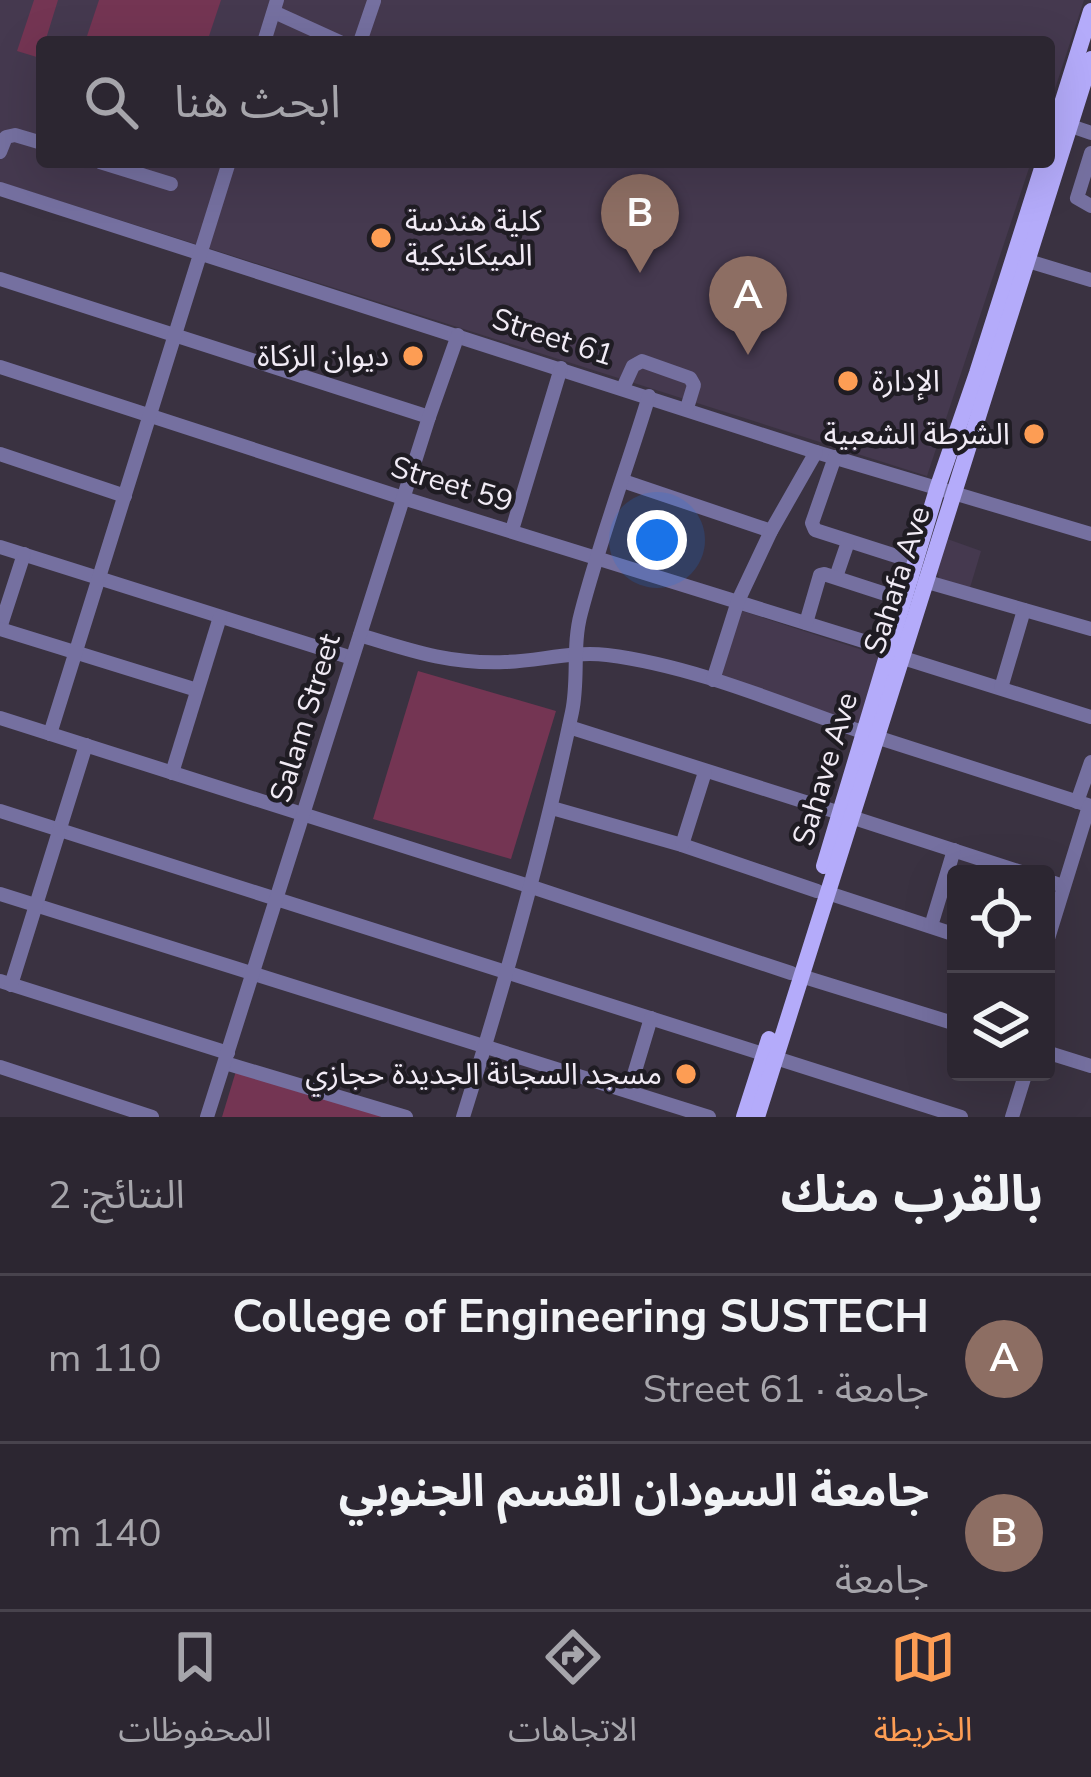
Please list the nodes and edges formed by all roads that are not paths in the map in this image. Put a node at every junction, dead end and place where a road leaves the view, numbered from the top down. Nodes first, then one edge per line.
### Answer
1 (374, 2) edge
2 (276, 6) edge
3 (1091, 11) edge
4 (266, 36) edge
5 (329, 36) edge
6 (362, 36) edge
7 (1091, 59) edge
8 (1064, 124) junction
9 (1091, 133) edge
10 (1055, 137) edge
11 (36, 141) edge
12 (0, 152) edge
13 (1091, 153) edge
14 (1055, 158) edge
15 (119, 168) edge
16 (227, 168) edge
17 (1042, 168) edge
18 (1052, 168) edge
19 (171, 184) dead end
20 (0, 188) edge
21 (1091, 206) edge
22 (201, 254) junction
23 (1028, 261) junction
24 (0, 279) edge
25 (1091, 280) edge
26 (458, 335) junction
27 (176, 336) junction
28 (0, 367) edge
29 (561, 368) junction
30 (623, 388) junction
31 (649, 396) junction
32 (686, 408) junction
33 (150, 416) junction
34 (429, 417) junction
35 (816, 452) junction
36 (0, 454) edge
37 (835, 457) junction
38 (622, 481) junction
39 (945, 489) junction
40 (125, 496) junction
41 (403, 498) junction
42 (512, 530) junction
43 (771, 531) junction
44 (1091, 534) edge
45 (848, 542) junction
46 (0, 547) edge
47 (24, 554) junction
48 (598, 557) junction
49 (915, 562) junction
50 (836, 577) junction
51 (100, 578) junction
52 (924, 580) junction
53 (904, 600) junction
54 (738, 601) junction
55 (1024, 610) junction
56 (220, 617) junction
57 (806, 622) junction
58 (0, 629) edge
59 (1091, 629) edge
60 (360, 634) junction
61 (76, 653) junction
62 (574, 653) junction
63 (895, 653) junction
64 (352, 658) junction
65 (713, 680) junction
66 (1001, 688) junction
67 (196, 690) junction
68 (1091, 717) edge
69 (0, 718) edge
70 (569, 727) junction
71 (50, 734) junction
72 (870, 735) junction
73 (86, 745) junction
74 (1091, 762) edge
75 (704, 772) junction
76 (172, 773) junction
77 (1086, 805) edge
78 (552, 808) junction
79 (0, 811) edge
80 (304, 814) junction
81 (846, 815) junction
82 (58, 830) junction
83 (682, 845) junction
84 (954, 850) junction
85 (1000, 865) edge
86 (1055, 883) edge
87 (1064, 886) junction
88 (532, 887) junction
89 (822, 892) junction
90 (0, 894) edge
91 (275, 900) junction
92 (36, 906) junction
93 (1055, 916) edge
94 (931, 926) junction
95 (947, 932) edge
96 (508, 971) junction
97 (252, 973) junction
98 (796, 974) junction
99 (6, 983) edge
100 (651, 1018) junction
101 (947, 1021) edge
102 (485, 1047) junction
103 (770, 1055) junction
104 (1055, 1055) edge
105 (226, 1058) junction
106 (1091, 1066) edge
107 (0, 1067) edge
108 (1023, 1081) edge
109 (629, 1091) junction
110 (911, 1109) edge
111 (152, 1117) edge
112 (207, 1117) edge
113 (406, 1117) edge
114 (463, 1117) edge
115 (709, 1117) edge
116 (743, 1117) edge
117 (757, 1117) edge
118 (961, 1117) edge
119 (1012, 1117) edge

1 - 6 street
2 - 4 street
2 - 5 street
3 - 8 main road
7 - 8 main road, Sahafa Ave
8 - 9 street
8 - 10 main road
8 - 14 main road, Sahafa Ave
11 - 12 street
13 - 21 street
15 - 19 street
16 - 22 street
17 - 39 main road, Sahave Ave
18 - 23 main road, Sahafa Ave
20 - 22 street, Street 61
22 - 26 street, Street 61
22 - 27 street
23 - 25 street
23 - 39 main road, Sahafa Ave
24 - 27 street
26 - 29 street, Street 61
26 - 34 street, Salam Street
27 - 33 street
27 - 34 street
28 - 33 street, Street 59
29 - 30 street, Street 61
29 - 42 street
30 - 31 street, Street 61
30 - 32 street
31 - 32 street, Street 61
31 - 38 street
32 - 35 street, Street 61
33 - 40 street
33 - 41 street, Street 59
34 - 41 street, Salam Street
35 - 37 street, Street 61
35 - 43 street
36 - 40 street
37 - 39 street, Street 61
37 - 45 street
38 - 43 street
38 - 48 street
39 - 44 street, Street 61
39 - 49 main road, Sahave Ave
39 - 52 main road, Sahafa Ave
40 - 51 street
41 - 42 street, Street 59
41 - 60 street, Salam Street
42 - 48 street, Street 59
43 - 54 street
45 - 49 street
45 - 50 street
46 - 47 street
47 - 51 street
47 - 58 street
48 - 54 street, Street 59
48 - 62 street
49 - 53 main road, Sahave Ave
50 - 53 street
50 - 57 street
51 - 56 street
51 - 61 street
52 - 55 street
52 - 63 main road, Sahafa Ave
53 - 63 main road, Sahave Ave
54 - 57 street, Street 59
54 - 65 street
55 - 59 street
55 - 66 street
56 - 64 street
56 - 67 street
57 - 63 street, Street 59
58 - 61 street
60 - 62 street
60 - 64 street, Salam Street
61 - 67 street
61 - 71 street
62 - 65 street
62 - 70 street
63 - 66 street, Street 59
63 - 72 main road, Sahave Ave
64 - 80 street, Salam Street
65 - 72 street
66 - 68 street, Street 59
67 - 76 street
69 - 71 street
70 - 75 street
70 - 78 street
71 - 73 street
72 - 77 street
72 - 81 main road, Sahave Ave
73 - 76 street
73 - 82 street
74 - 77 street
75 - 81 street
75 - 83 street
76 - 80 street
77 - 87 street
78 - 83 street
78 - 88 street
79 - 82 street
80 - 88 street
80 - 91 street, Salam Street
81 - 84 street
81 - 89 main road, Sahave Ave
82 - 91 street
82 - 92 street
83 - 89 street
84 - 85 street
84 - 94 street
86 - 87 street
87 - 93 street
88 - 96 street
88 - 98 street
89 - 94 street
89 - 98 main road, Sahave Ave
90 - 92 street
91 - 96 street
91 - 97 street, Salam Street
92 - 97 street
92 - 99 street
94 - 95 street
96 - 100 street
96 - 102 street
97 - 102 street
97 - 105 street, Salam Street
98 - 101 street
98 - 103 main road, Sahave Ave
99 - 105 street
100 - 103 street
100 - 109 street
102 - 109 street
102 - 114 street
103 - 110 street
103 - 116 main road, Sahave Ave
103 - 117 main road
104 - 106 street
105 - 112 street, Salam Street
105 - 113 street
107 - 111 street
108 - 119 street
109 - 115 street
110 - 118 street

